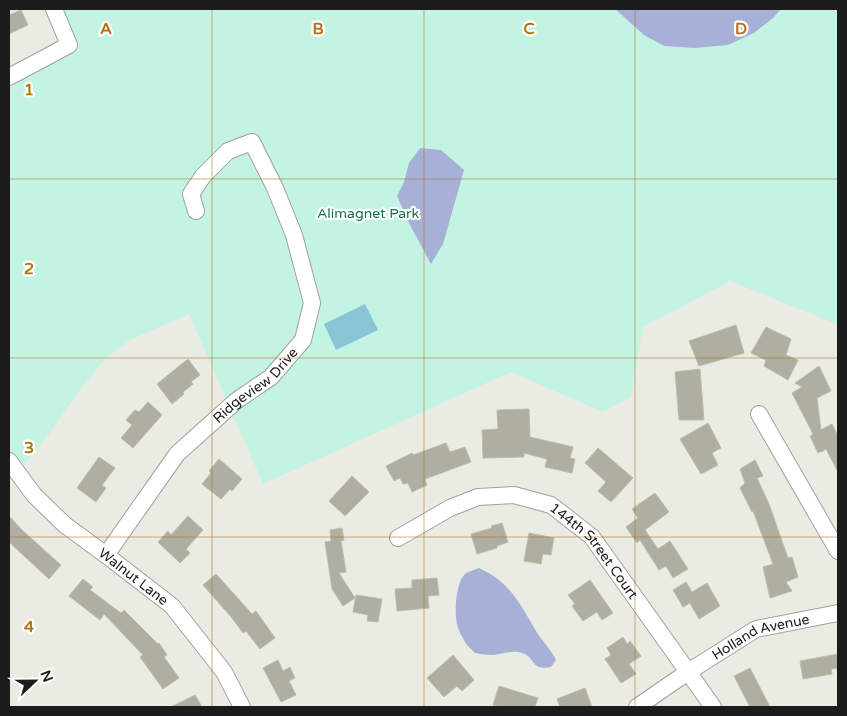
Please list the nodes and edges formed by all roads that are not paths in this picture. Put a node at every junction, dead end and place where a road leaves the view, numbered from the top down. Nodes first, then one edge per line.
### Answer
1 (54, 9) edge
2 (9, 77) edge
3 (196, 211) dead end
4 (759, 414) dead end
5 (9, 462) edge
6 (398, 538) dead end
7 (838, 551) edge
8 (106, 555) junction
9 (838, 613) edge
10 (688, 672) junction
11 (242, 707) edge
12 (637, 707) edge
13 (713, 707) edge

1 - 2 street
3 - 8 street, Ridgeview Drive
4 - 7 street
5 - 8 street, Walnut Lane
6 - 10 street, 144th Street Court
8 - 11 street, Walnut Lane
9 - 10 street, Holland Avenue
10 - 12 street, Holland Avenue
10 - 13 street, 144th Street Court

